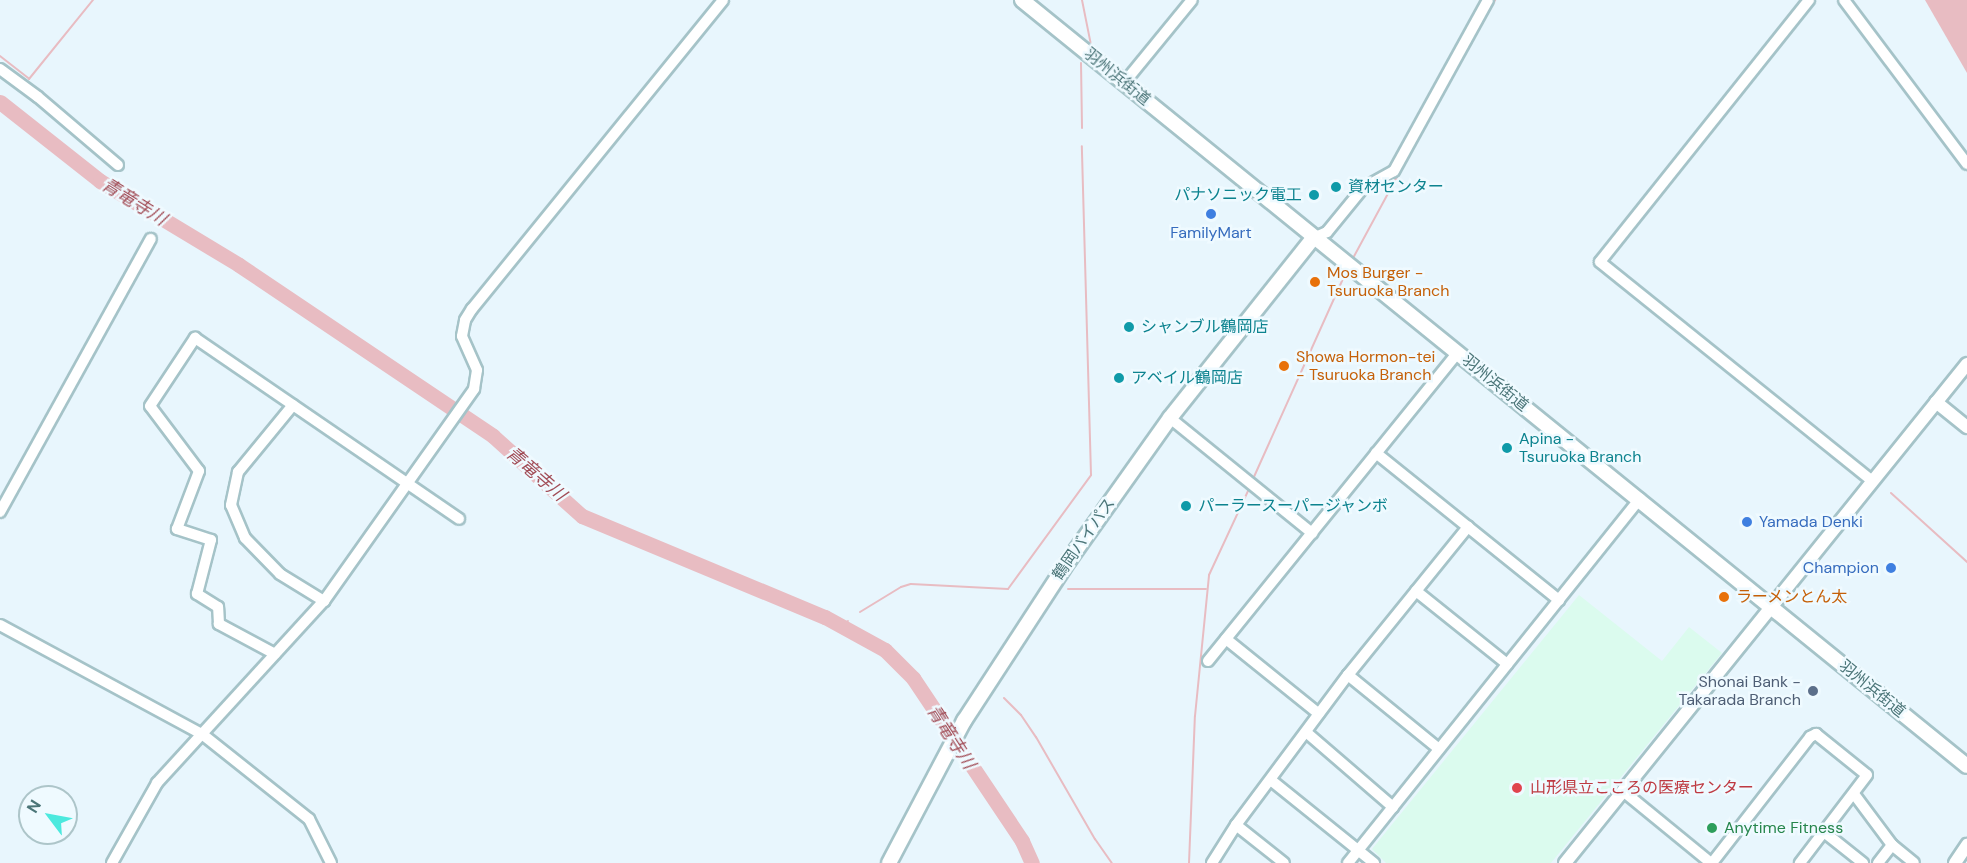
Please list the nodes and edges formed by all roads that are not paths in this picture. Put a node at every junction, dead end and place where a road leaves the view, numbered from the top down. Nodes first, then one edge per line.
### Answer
1 (723, 0) edge
2 (1022, 0) edge
3 (1192, 0) edge
4 (1488, 0) edge
5 (1809, 0) edge
6 (1844, 0) edge
7 (0, 69) edge
8 (1125, 83) junction
9 (1967, 164) edge
10 (118, 165) dead end
11 (1312, 238) junction
12 (151, 239) dead end
13 (1457, 353) junction
14 (1967, 364) edge
15 (1936, 402) junction
16 (294, 405) junction
17 (1170, 418) junction
18 (1967, 427) edge
19 (1376, 453) junction
20 (1872, 481) junction
21 (405, 483) junction
22 (1640, 499) junction
23 (0, 512) edge
24 (459, 519) dead end
25 (1468, 527) junction
26 (1312, 533) junction
27 (1416, 591) junction
28 (1558, 600) junction
29 (324, 601) junction
30 (1770, 606) junction
31 (0, 624) edge
32 (1226, 639) junction
33 (275, 654) junction
34 (1208, 661) dead end
35 (1507, 664) junction
36 (1348, 675) junction
37 (1319, 714) junction
38 (1306, 732) junction
39 (202, 734) junction
40 (1439, 749) junction
41 (1967, 766) edge
42 (1272, 781) junction
43 (1623, 791) junction
44 (1854, 794) junction
45 (1393, 807) junction
46 (1236, 825) junction
47 (1824, 832) junction
48 (1967, 844) edge
49 (1892, 845) junction
50 (1358, 851) junction
51 (1281, 862) edge
52 (112, 863) edge
53 (331, 863) edge
54 (889, 863) edge
55 (1212, 863) edge
56 (1348, 863) edge
57 (1374, 863) edge
58 (1565, 863) edge
59 (1712, 863) edge
60 (1800, 863) edge
61 (1863, 863) edge
62 (1878, 863) edge
63 (1914, 863) edge
64 (1955, 863) edge

1 - 21 street
2 - 8 main road, 羽州浜街道
3 - 8 street
4 - 11 street
5 - 20 street
6 - 9 street
7 - 10 street
8 - 11 main road, 羽州浜街道
11 - 13 main road, 羽州浜街道
11 - 17 main road, 鶴岡バイパス
12 - 23 street
13 - 19 street
13 - 22 main road, 羽州浜街道
14 - 15 street
15 - 18 street
15 - 20 street
16 - 21 street
16 - 29 street
16 - 33 street
17 - 26 street
17 - 54 main road, 鶴岡バイパス
19 - 25 street
19 - 26 street
20 - 30 street
21 - 24 street
21 - 29 street
22 - 28 street
22 - 30 main road, 羽州浜街道
25 - 27 street
25 - 28 street
26 - 32 street
27 - 35 street
27 - 36 street
28 - 35 street
29 - 33 street
30 - 41 main road, 羽州浜街道
30 - 43 street
31 - 39 street
32 - 34 street
32 - 37 street
33 - 39 street
35 - 40 street
36 - 37 street
36 - 40 street
37 - 38 street
38 - 42 street
38 - 45 street
39 - 52 street
39 - 53 street
40 - 45 street
42 - 46 street
42 - 50 street
43 - 58 street
43 - 59 street
44 - 47 street
44 - 49 street
44 - 59 street
45 - 50 street
46 - 51 street
46 - 55 street
47 - 60 street
47 - 61 street
48 - 64 street
49 - 62 street
49 - 63 street
50 - 56 street
50 - 57 street

